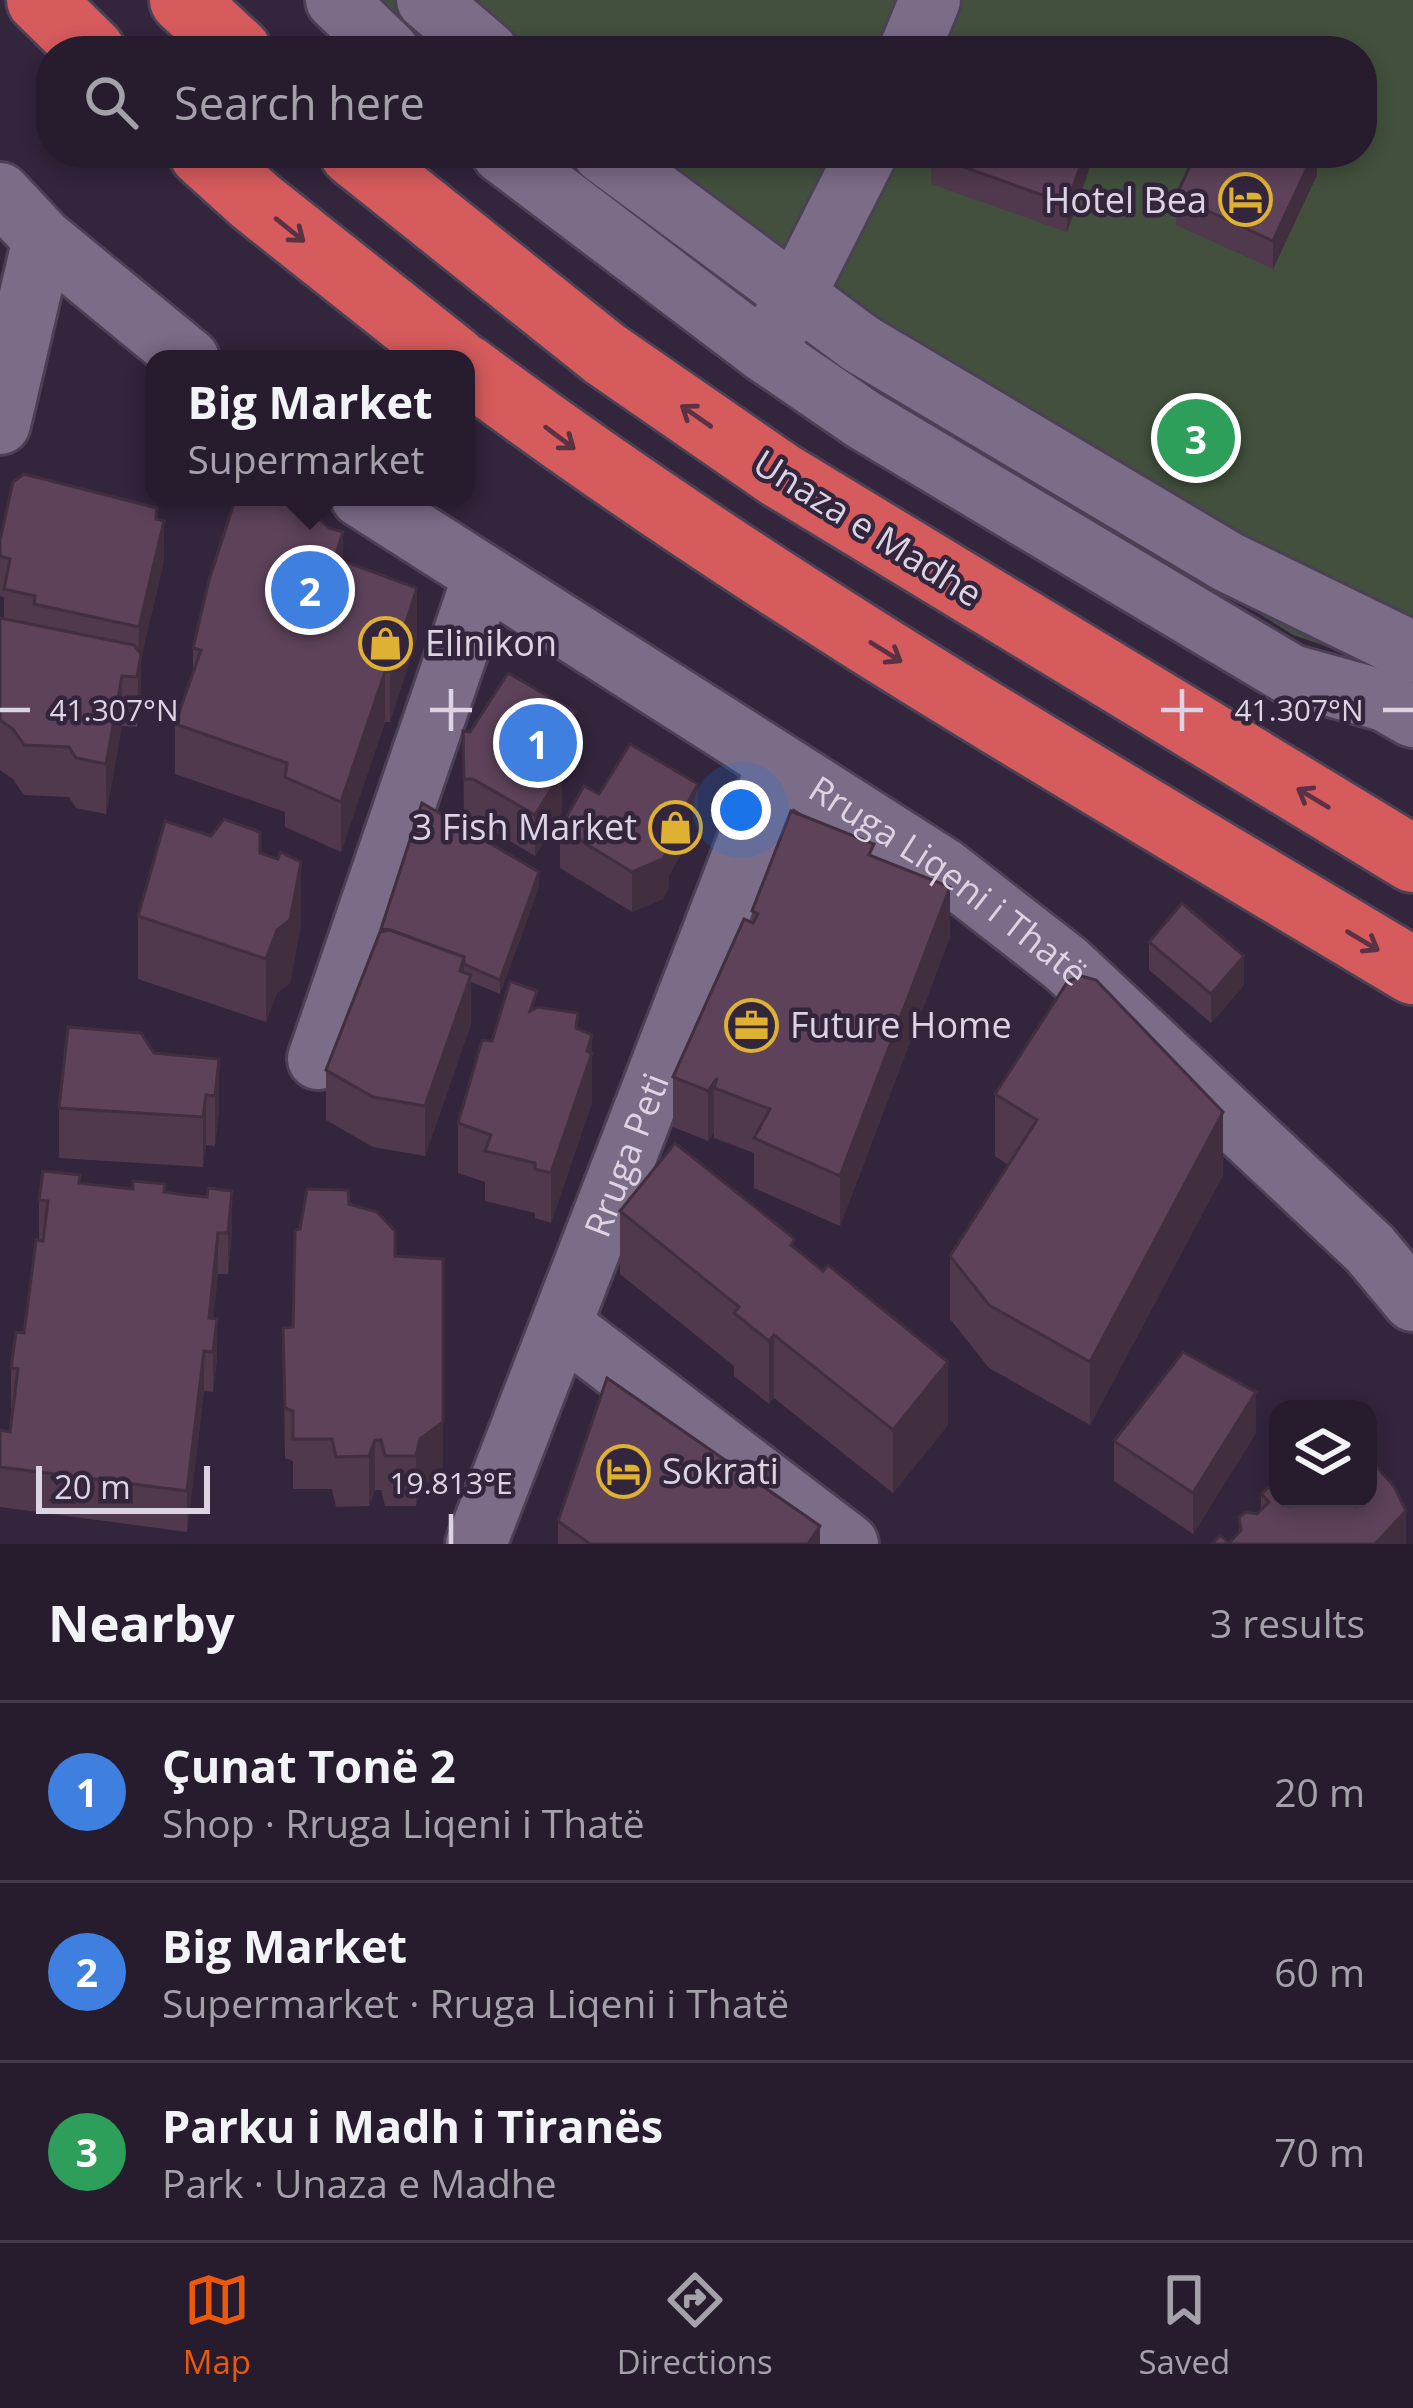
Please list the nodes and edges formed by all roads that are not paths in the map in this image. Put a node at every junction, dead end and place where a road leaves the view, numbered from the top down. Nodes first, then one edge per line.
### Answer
1 (40, 0) edge
2 (183, 0) edge
3 (336, 0) edge
4 (427, 0) edge
5 (930, 0) edge
6 (77, 36) edge
7 (222, 36) edge
8 (373, 36) edge
9 (469, 36) edge
10 (914, 36) edge
11 (219, 168) edge
12 (372, 168) edge
13 (522, 168) edge
14 (623, 168) edge
15 (860, 168) edge
16 (0, 193) edge
17 (44, 239) junction
18 (796, 296) junction
19 (178, 350) edge
20 (443, 350) edge
21 (766, 352) junction
22 (475, 375) edge
23 (0, 424) edge
24 (375, 506) edge
25 (484, 577) junction
26 (1413, 652) edge
27 (1413, 717) edge
28 (777, 766) junction
29 (1413, 859) edge
30 (1413, 971) edge
31 (318, 1059) dead end
32 (1413, 1301) edge
33 (561, 1325) junction
34 (476, 1544) edge
35 (848, 1544) edge

1 - 6 highway
2 - 7 highway
3 - 8 street
4 - 9 street
5 - 10 street
11 -> 20 highway
29 -> 12 highway, Unaza e Madhe
13 - 21 street
14 - 18 street
15 - 18 street
16 - 17 street
17 - 19 street
17 - 23 street
18 - 21 street
18 - 26 street
21 - 27 street
22 -> 30 highway
24 - 25 street, Rruga Liqeni i Thatë
25 - 28 street, Rruga Liqeni i Thatë
25 - 31 street
28 - 32 street, Rruga Liqeni i Thatë
28 - 33 street, Rruga Peti
33 - 34 street, Rruga Peti
33 - 35 street

